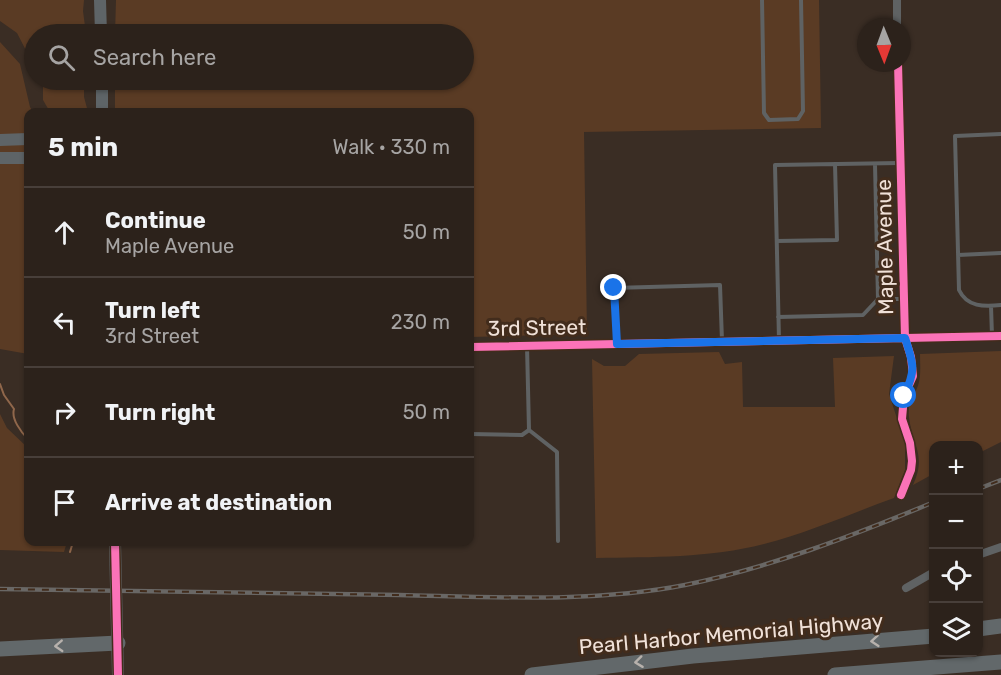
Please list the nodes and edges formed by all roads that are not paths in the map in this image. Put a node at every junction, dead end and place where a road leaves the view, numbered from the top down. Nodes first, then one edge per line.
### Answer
1 (100, 0) edge
2 (762, 0) edge
3 (801, 0) edge
4 (897, 0) edge
5 (897, 18) edge
6 (101, 24) edge
7 (898, 72) edge
8 (102, 90) edge
9 (102, 108) edge
10 (1001, 134) edge
11 (24, 139) edge
12 (0, 140) edge
13 (0, 158) edge
14 (24, 158) edge
15 (901, 163) junction
16 (835, 164) junction
17 (875, 164) junction
18 (777, 241) junction
19 (1001, 253) edge
20 (958, 255) junction
21 (878, 299) junction
22 (904, 299) junction
23 (1001, 304) edge
24 (991, 306) junction
25 (778, 317) junction
26 (996, 336) edge
27 (905, 338) junction
28 (779, 341) junction
29 (722, 342) junction
30 (617, 344) junction
31 (526, 346) junction
32 (474, 347) edge
33 (529, 430) junction
34 (474, 434) edge
35 (901, 495) dead end
36 (558, 542) dead end
37 (115, 546) edge
38 (1001, 547) edge
39 (983, 553) edge
40 (929, 574) edge
41 (906, 588) dead end
42 (1001, 626) edge
43 (983, 630) edge
44 (983, 631) edge
45 (1001, 632) edge
46 (929, 636) edge
47 (118, 643) junction
48 (0, 648) edge
49 (1001, 662) edge
50 (902, 671) junction
51 (118, 675) edge
52 (532, 675) edge
53 (835, 675) edge
54 (938, 675) edge

1 - 6 street
2 - 3 lane
4 - 5 street
7 - 15 street, Maple Avenue
8 - 9 street
10 - 20 lane
11 - 12 street
13 - 14 street
15 - 17 lane
15 - 22 street, Maple Avenue
16 - 17 lane
16 - 18 lane
16 - 18 lane
17 - 21 lane
18 - 25 lane
19 - 20 lane
20 - 24 lane
21 - 22 lane
21 - 25 lane
22 - 27 street, Maple Avenue
23 - 24 lane
24 - 26 lane
25 - 28 lane
26 - 27 street, 3rd Street
27 - 28 street, 3rd Street
27 - 35 street, Maple Avenue
28 - 29 street, 3rd Street
29 - 30 street, 3rd Street
29 - 30 lane
30 - 31 street, 3rd Street
31 - 32 street, 3rd Street
31 - 33 lane
33 - 34 lane
33 - 36 lane
37 - 47 street
38 - 39 street
40 - 41 street
42 - 43 highway
44 - 45 highway
46 -> 52 highway, Pearl Harbor Memorial Highway
47 -> 48 highway
47 - 51 street
49 - 50 highway
50 - 53 highway
50 - 54 highway

